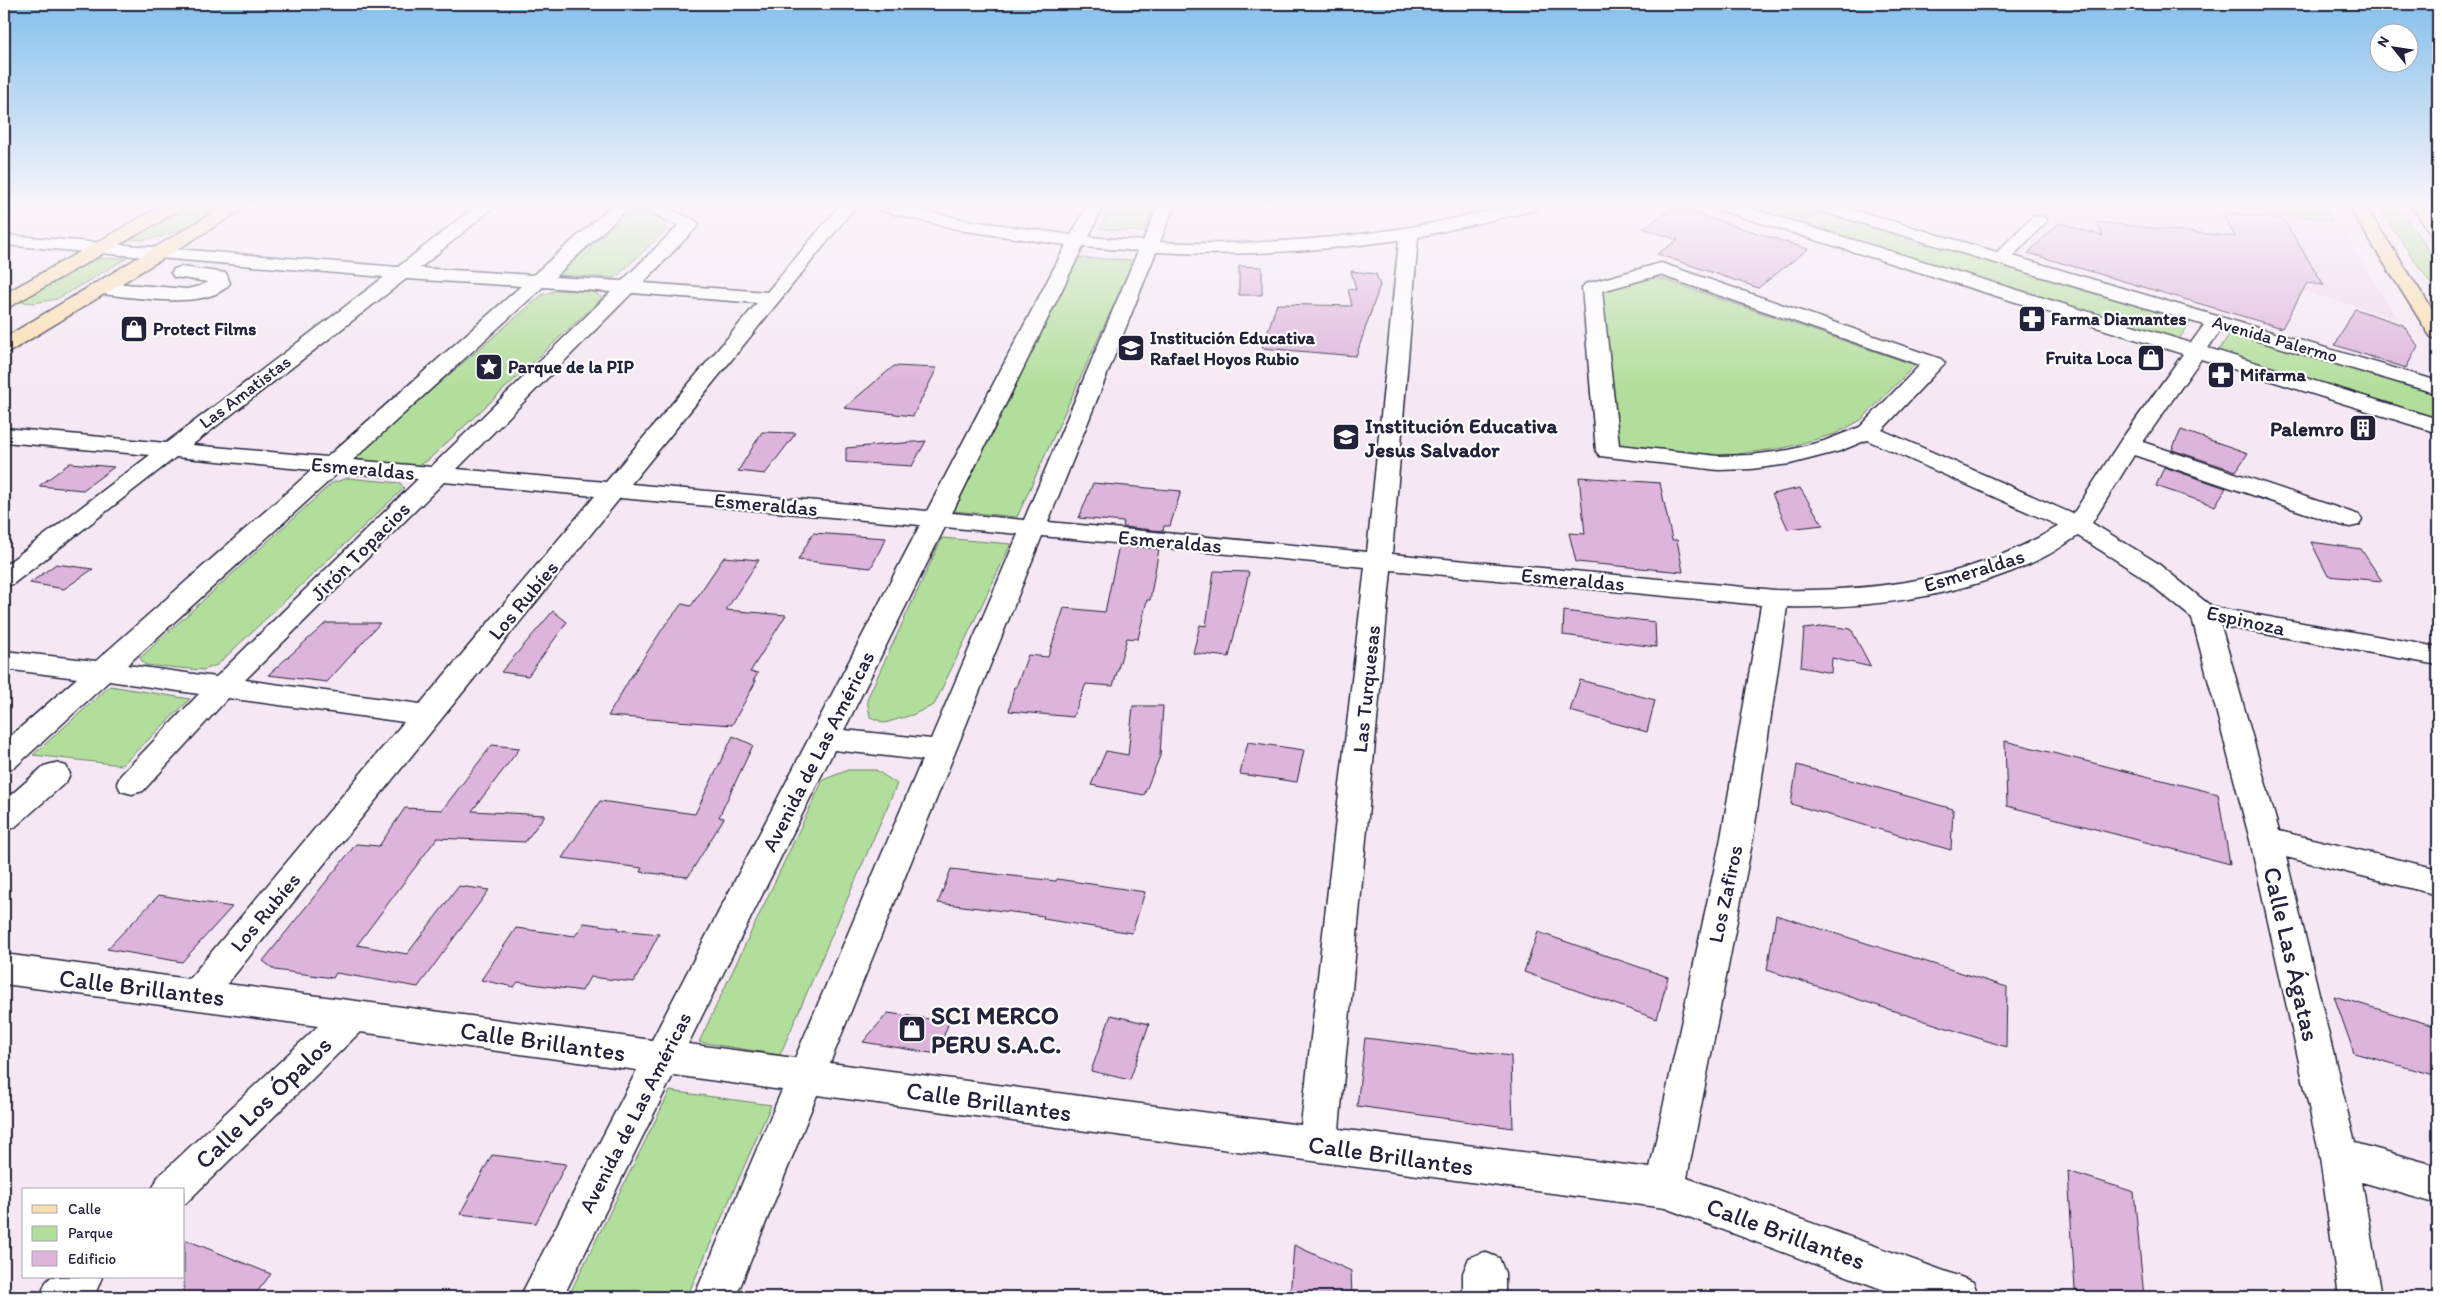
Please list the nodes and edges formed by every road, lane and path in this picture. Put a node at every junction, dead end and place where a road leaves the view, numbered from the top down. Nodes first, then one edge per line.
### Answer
1 (65, 267) edge
2 (136, 267) edge
3 (170, 267) edge
4 (200, 267) edge
5 (203, 267) edge
6 (325, 267) edge
7 (410, 267) edge
8 (553, 267) edge
9 (648, 267) edge
10 (798, 267) edge
11 (1064, 267) edge
12 (1142, 267) edge
13 (1406, 267) edge
14 (1923, 267) edge
15 (2030, 267) edge
16 (2396, 267) edge
17 (402, 273) junction
18 (536, 282) junction
19 (627, 287) junction
20 (100, 288) junction
21 (772, 298) junction
22 (4, 302) edge
23 (4, 315) edge
24 (2216, 322) junction
25 (2438, 332) edge
26 (9, 344) edge
27 (2194, 350) junction
28 (2438, 388) edge
29 (2438, 426) edge
30 (1868, 432) junction
31 (4, 435) edge
32 (2129, 445) junction
33 (169, 450) junction
34 (332, 465) junction
35 (437, 475) junction
36 (613, 491) junction
37 (936, 519) junction
38 (2350, 520) dead end
39 (2078, 525) junction
40 (1033, 528) junction
41 (1379, 560) junction
42 (4, 578) edge
43 (1775, 598) junction
44 (2204, 614) junction
45 (2438, 656) edge
46 (4, 660) edge
47 (103, 670) junction
48 (222, 687) junction
49 (428, 714) junction
50 (825, 738) junction
51 (941, 751) junction
52 (4, 759) edge
53 (55, 774) dead end
54 (132, 783) dead end
55 (4, 819) edge
56 (2266, 840) junction
57 (2438, 882) edge
58 (4, 969) edge
59 (197, 994) junction
60 (354, 1015) junction
61 (663, 1057) junction
62 (806, 1076) junction
63 (1318, 1145) junction
64 (2339, 1157) junction
65 (2438, 1185) edge
66 (174, 1188) edge
67 (1665, 1189) junction
68 (80, 1278) edge
69 (61, 1297) edge
70 (541, 1297) edge
71 (715, 1297) edge
72 (1958, 1297) edge
73 (2360, 1297) edge

1 - 22 main road
2 - 20 main road
3 - 4 street
5 - 20 street
6 - 17 street
7 - 17 street, Las Amatistas
8 - 18 street
9 - 19 street, Jirón Topacios
10 - 21 street, Los Rubíes
11 - 37 street, Avenida de Las Américas
12 - 40 street
13 - 41 street, Las Turquesas
14 - 27 street, Avenida Palermo
15 - 24 street, Avenida Palermo
16 - 25 main road
17 - 18 street
17 - 33 street, Las Amatistas
18 - 19 street
18 - 34 street
19 - 21 street
19 - 35 street, Jirón Topacios
20 - 26 main road
21 - 36 street, Los Rubíes
23 - 26 main road
24 - 27 street, Esmeraldas
24 - 28 street, Avenida Palermo
27 - 29 street, Avenida Palermo
27 - 32 street, Esmeraldas
30 - 30 street
30 - 39 street, Espinoza
31 - 33 street, Esmeraldas
32 - 38 street
32 - 39 street, Esmeraldas
33 - 34 street, Esmeraldas
33 - 42 street, Las Amatistas
34 - 35 street, Esmeraldas
34 - 47 street
35 - 36 street, Esmeraldas
35 - 48 street, Jirón Topacios
36 - 37 street, Esmeraldas
36 - 49 street, Los Rubíes
37 - 40 street, Esmeraldas
37 - 50 street, Avenida de Las Américas
39 - 43 street, Esmeraldas
39 - 44 street, Espinoza
40 - 41 street, Esmeraldas
40 - 51 street
41 - 43 street, Esmeraldas
41 - 63 street, Las Turquesas
43 - 67 street, Los Zafiros
44 - 45 street, Espinoza
44 - 56 street, Calle Las Ágatas
46 - 47 street
47 - 48 street
47 - 52 street
48 - 49 street
48 - 54 street, Jirón Topacios
49 - 59 street, Los Rubíes
50 - 51 street
50 - 61 street, Avenida de Las Américas
51 - 62 street
53 - 55 street
56 - 57 street
56 - 64 street, Calle Las Ágatas
58 - 59 street, Calle Brillantes
59 - 60 street, Calle Brillantes
60 - 61 street, Calle Brillantes
60 - 66 street, Calle Los Ópalos
61 - 62 street, Calle Brillantes
61 - 70 street, Avenida de Las Américas
62 - 63 street, Calle Brillantes
62 - 71 street
63 - 67 street, Calle Brillantes
64 - 65 street
64 - 73 street, Calle Las Ágatas
67 - 72 street, Calle Brillantes
68 - 69 street

